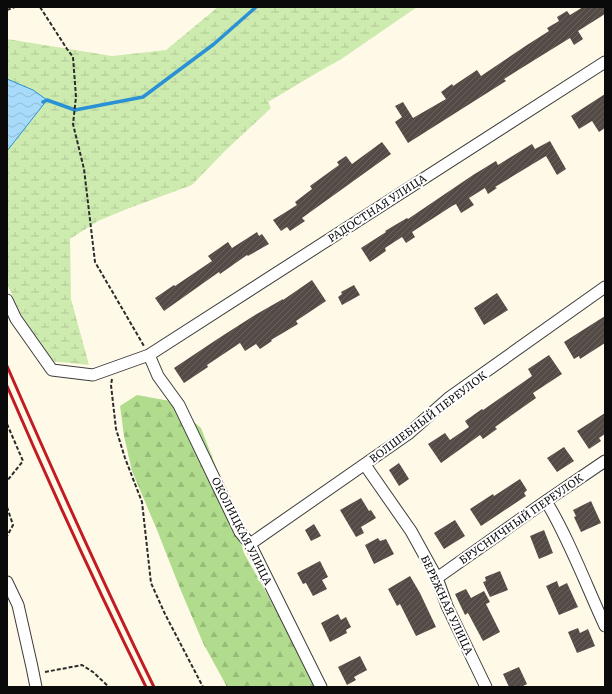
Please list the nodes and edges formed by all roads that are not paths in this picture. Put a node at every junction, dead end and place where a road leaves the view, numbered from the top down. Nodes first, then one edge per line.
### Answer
1 (605, 62) edge
2 (605, 287) edge
3 (7, 300) edge
4 (149, 354) junction
5 (605, 461) edge
6 (365, 465) junction
7 (546, 501) junction
8 (250, 544) junction
9 (437, 578) junction
10 (7, 582) edge
11 (605, 626) edge
12 (36, 687) edge
13 (321, 687) edge
14 (486, 687) edge

1 - 4 street, РАДОСТНАЯ УЛИЦА
2 - 6 street, ВОЛШЕБНЫЙ ПЕРЕУЛОК
3 - 4 street, РАДОСТНАЯ УЛИЦА
4 - 8 street, ОКОЛИЦКАЯ УЛИЦА
5 - 7 street, БРУСНИЧНЫЙ ПЕРЕУЛОК
6 - 8 street, ВОЛШЕБНЫЙ ПЕРЕУЛОК
6 - 9 street, БЕРЕЖНАЯ УЛИЦА
7 - 9 street, БРУСНИЧНЫЙ ПЕРЕУЛОК
7 - 11 street
8 - 13 street, ОКОЛИЦКАЯ УЛИЦА
9 - 14 street, БЕРЕЖНАЯ УЛИЦА
10 - 12 street

